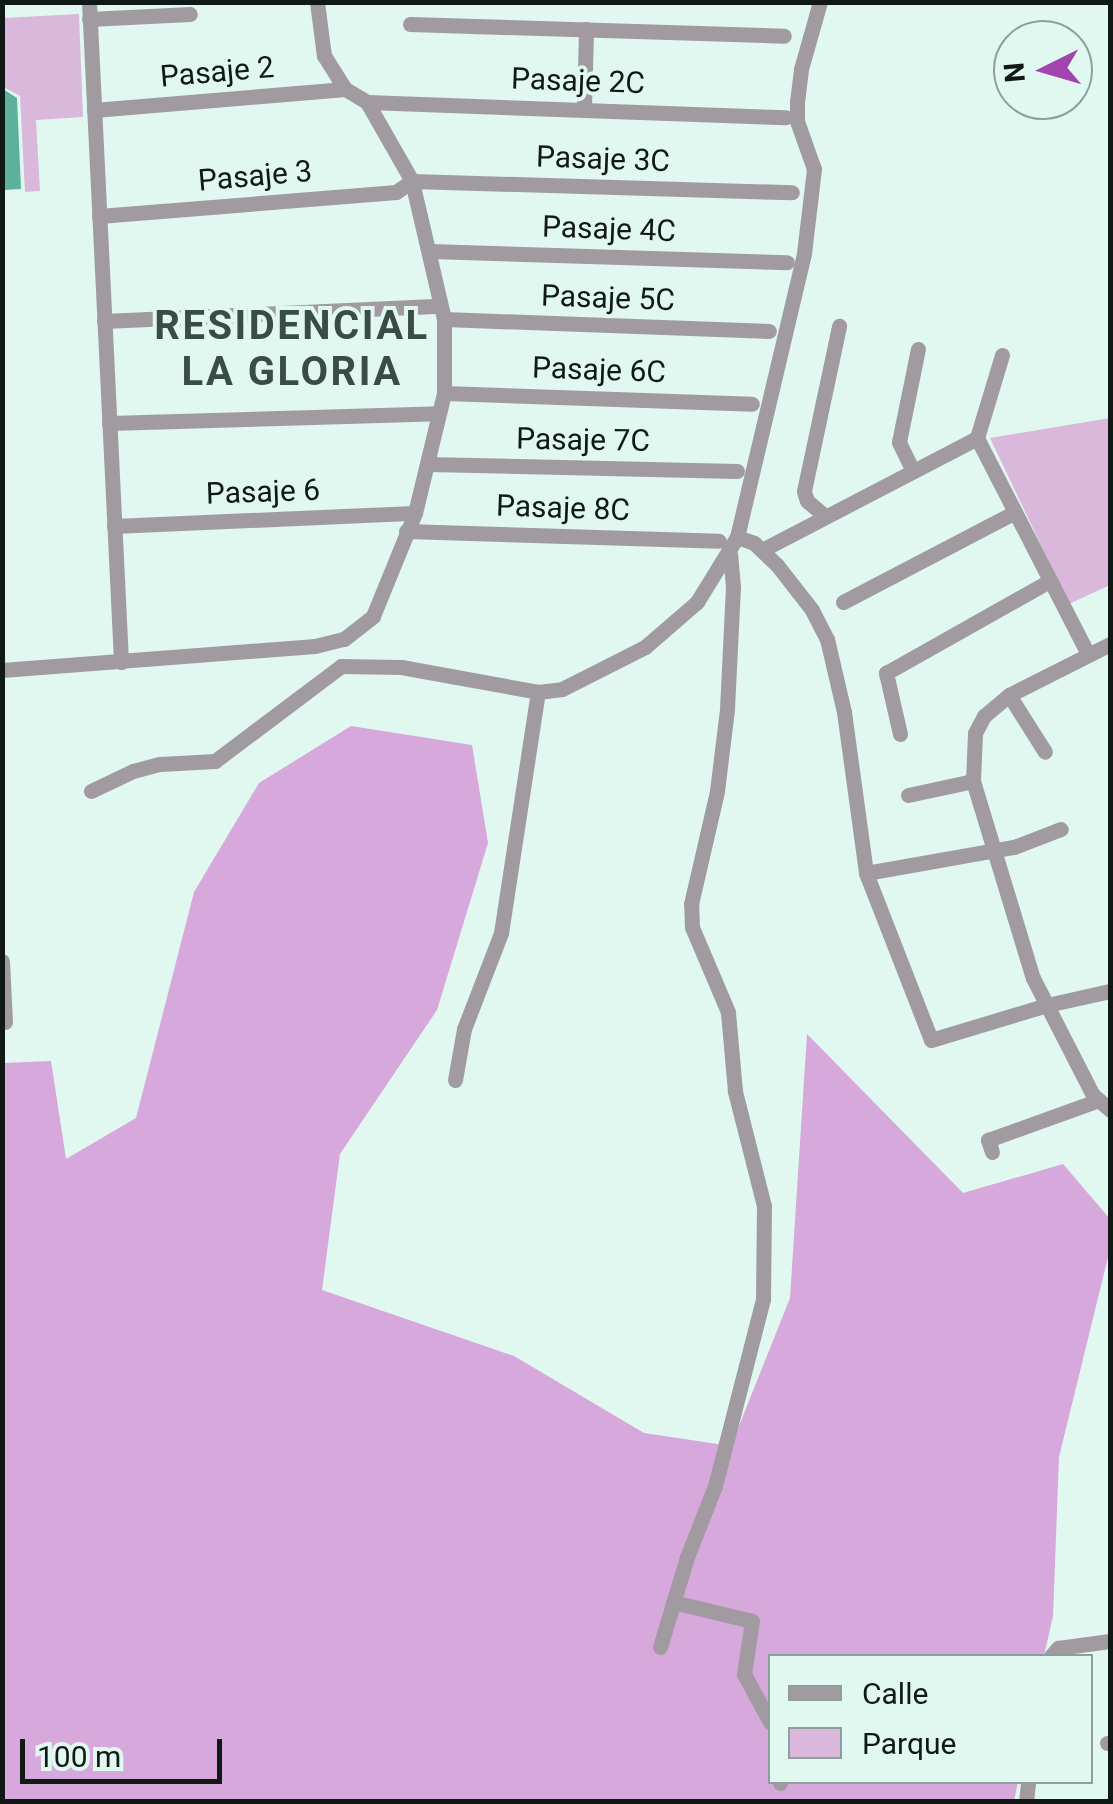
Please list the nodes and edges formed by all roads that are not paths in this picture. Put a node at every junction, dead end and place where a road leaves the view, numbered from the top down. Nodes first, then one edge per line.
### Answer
1 (317, 2) edge
2 (820, 2) edge
3 (89, 11) edge
4 (190, 14) dead end
5 (410, 24) dead end
6 (586, 29) junction
7 (784, 36) dead end
8 (345, 89) junction
9 (368, 102) junction
10 (584, 108) junction
11 (94, 110) junction
12 (786, 116) dead end
13 (412, 182) junction
14 (792, 192) dead end
15 (99, 216) junction
16 (430, 251) junction
17 (786, 262) dead end
18 (442, 313) junction
19 (104, 321) junction
20 (839, 326) dead end
21 (770, 331) dead end
22 (918, 349) dead end
23 (1002, 355) dead end
24 (444, 393) junction
25 (752, 404) dead end
26 (439, 413) junction
27 (109, 424) junction
28 (978, 438) junction
29 (427, 464) junction
30 (912, 471) junction
31 (737, 472) dead end
32 (1015, 512) junction
33 (414, 513) junction
34 (825, 516) junction
35 (114, 526) junction
36 (406, 531) junction
37 (736, 537) junction
38 (718, 540) dead end
39 (762, 550) junction
40 (730, 554) junction
41 (1049, 581) junction
42 (843, 602) dead end
43 (344, 639) junction
44 (1110, 644) edge
45 (1087, 652) junction
46 (121, 662) junction
47 (341, 666) junction
48 (2, 670) edge
49 (538, 692) junction
50 (1009, 696) junction
51 (900, 734) dead end
52 (1045, 752) dead end
53 (974, 781) junction
54 (91, 791) dead end
55 (908, 796) dead end
56 (1061, 829) dead end
57 (994, 851) junction
58 (866, 874) junction
59 (2, 961) edge
60 (1110, 991) edge
61 (1046, 1005) junction
62 (5, 1022) edge
63 (456, 1080) dead end
64 (1105, 1105) edge
65 (992, 1152) dead end
66 (674, 1602) junction
67 (1110, 1640) edge
68 (660, 1647) dead end
69 (1053, 1654) edge
70 (768, 1718) edge

1 - 8 street
2 - 37 street
3 - 4 street
3 - 11 street
5 - 6 street
6 - 7 street
6 - 10 street
8 - 9 street
8 - 11 street, Pasaje 2
9 - 10 street, Pasaje 2C
9 - 13 street
10 - 12 street, Pasaje 2C
11 - 15 street
13 - 14 street, Pasaje 3C
13 - 15 street, Pasaje 3
13 - 16 street
15 - 19 street
16 - 17 street, Pasaje 4C
16 - 18 street
18 - 19 street, Pasaje 5C
18 - 21 street, Pasaje 5C
18 - 24 street
19 - 27 street
20 - 34 street
22 - 30 street
23 - 28 street
24 - 25 street, Pasaje 6C
24 - 26 street
26 - 27 street
26 - 29 street
27 - 35 street
28 - 30 street
28 - 32 street
29 - 31 street, Pasaje 7C
29 - 33 street
30 - 34 street
32 - 41 street
32 - 42 street
33 - 35 street, Pasaje 6
33 - 36 street
34 - 39 street
35 - 46 street
36 - 38 street, Pasaje 8C
36 - 43 street
37 - 39 street
37 - 40 street
39 - 58 street
40 - 49 street
40 - 66 street
41 - 45 street
41 - 51 street
43 - 46 street
43 - 47 street
44 - 45 street
45 - 50 street
46 - 48 street
47 - 49 street
47 - 54 street
49 - 63 street
50 - 52 street
50 - 53 street
53 - 55 street
53 - 57 street
56 - 57 street
57 - 58 street
57 - 61 street
58 - 61 street
59 - 62 street
60 - 61 street
61 - 64 street
64 - 65 street
66 - 68 street
66 - 70 street
67 - 69 street

